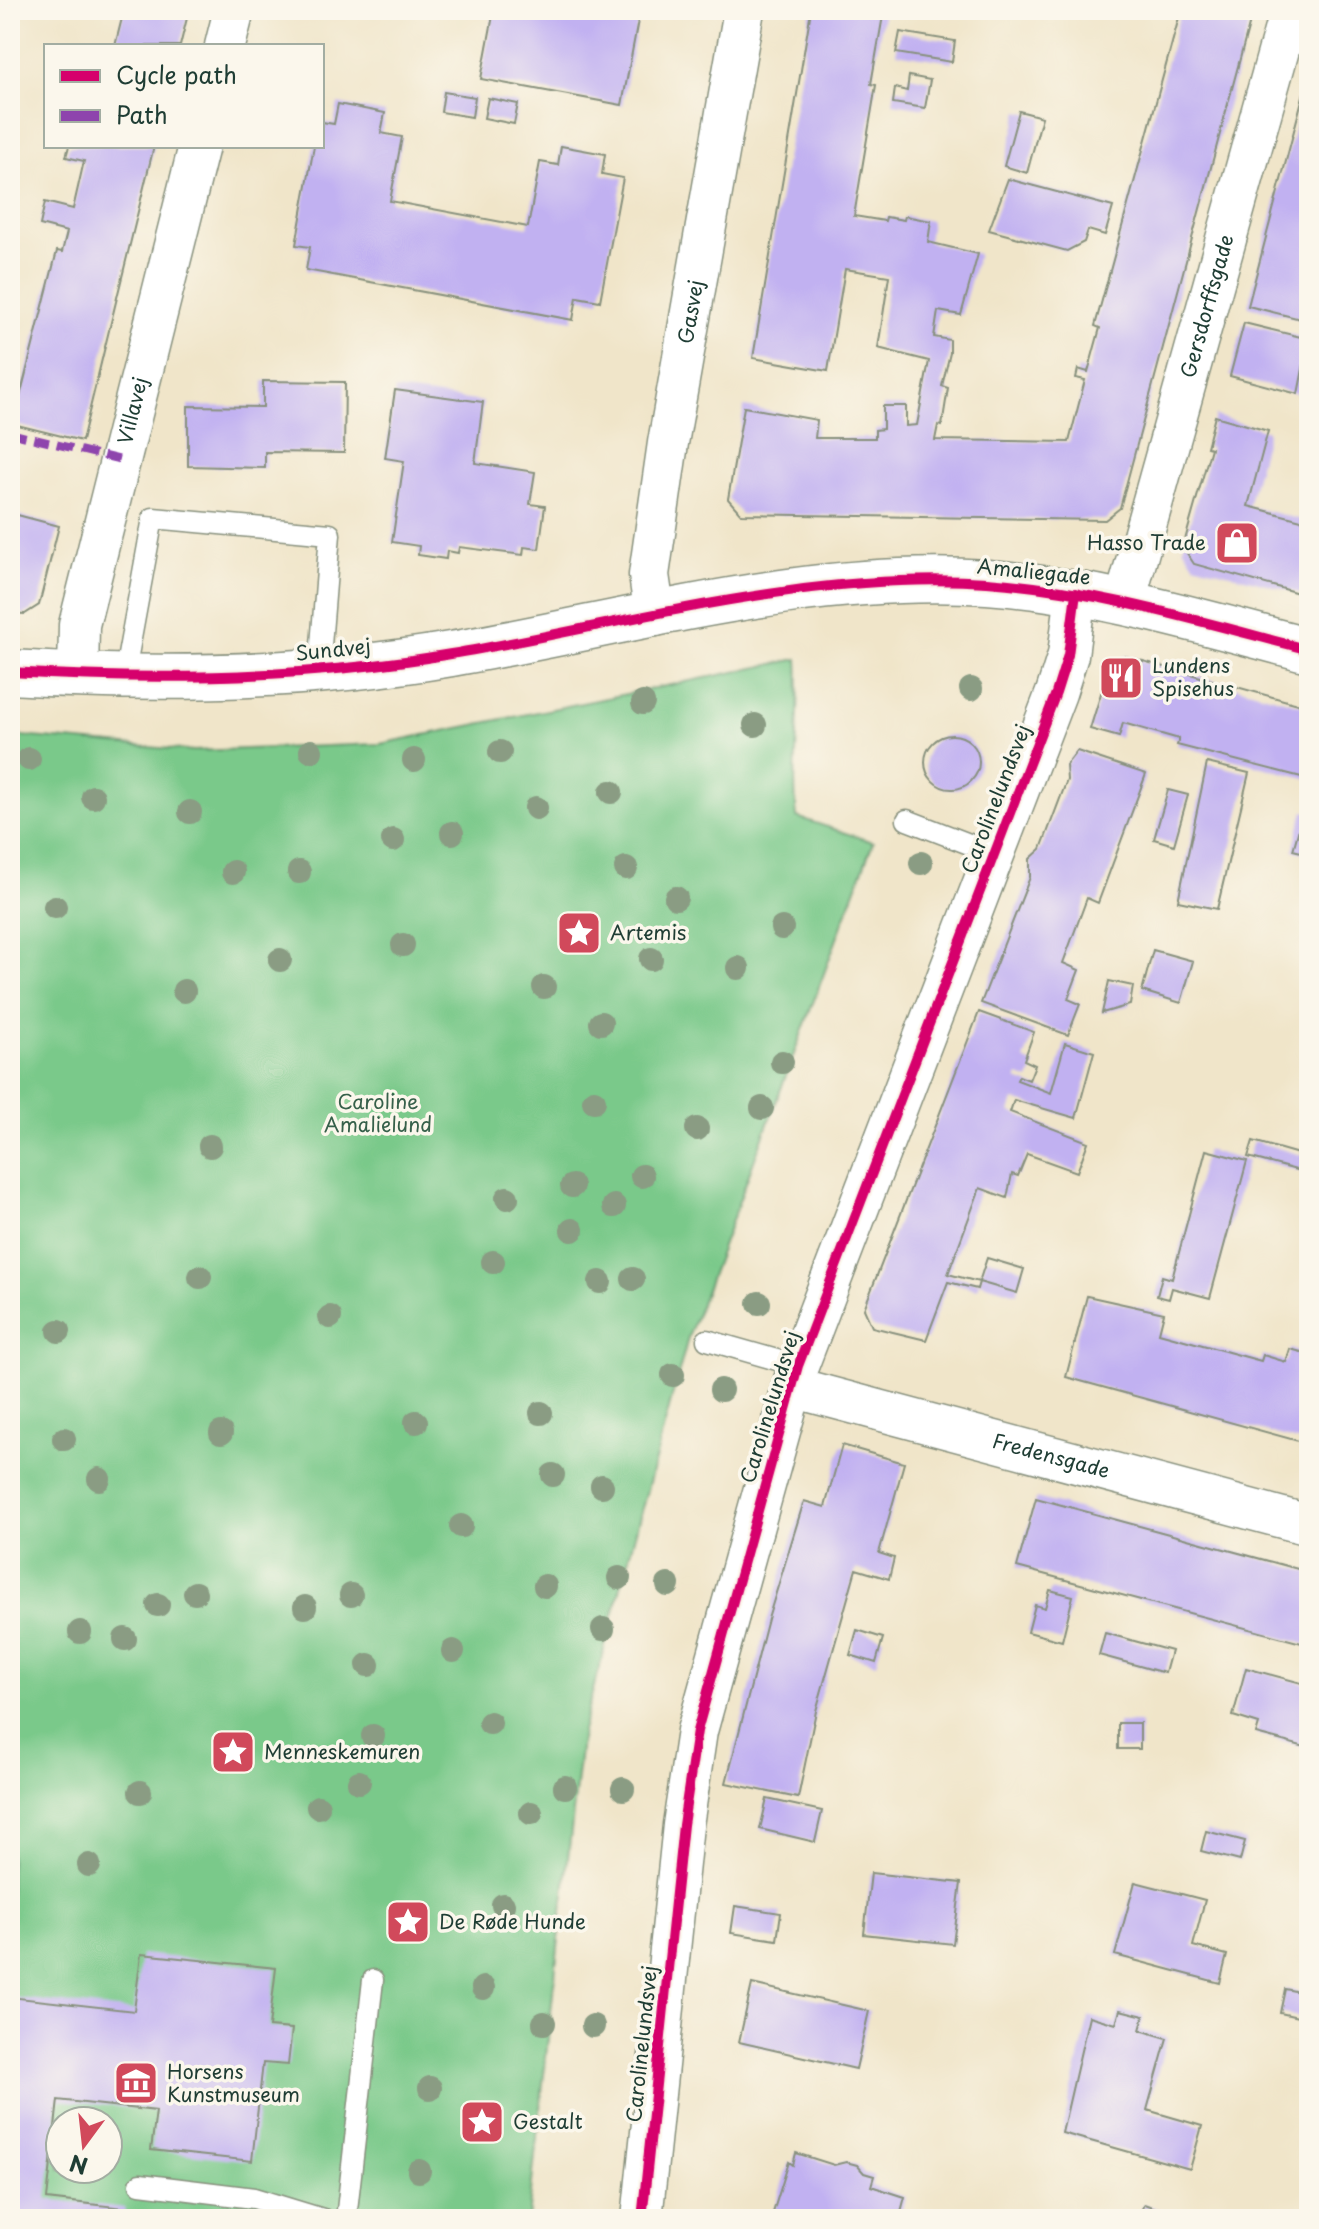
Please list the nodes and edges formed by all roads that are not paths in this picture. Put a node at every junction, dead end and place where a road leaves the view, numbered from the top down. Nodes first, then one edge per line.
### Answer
1 (234, 10) edge
2 (744, 10) edge
3 (1290, 10) edge
4 (226, 44) edge
5 (198, 148) edge
6 (1076, 593) junction
7 (1125, 601) junction
8 (655, 616) junction
9 (1309, 650) edge
10 (319, 670) junction
11 (10, 672) edge
12 (78, 676) junction
13 (124, 677) junction
14 (907, 820) dead end
15 (995, 854) junction
16 (707, 1340) dead end
17 (795, 1377) junction
18 (1309, 1525) edge
19 (373, 1980) dead end
20 (140, 2184) dead end
21 (323, 2219) edge
22 (346, 2219) edge
23 (642, 2219) edge

1 - 4 street
2 - 8 street, Gasvej
3 - 7 street, Gersdorffsgade
5 - 12 street, Villavej
6 - 7 street, Amaliegade
6 - 8 street, Amaliegade
6 - 15 street, Carolinelundsvej
7 - 9 street, Amaliegade
8 - 10 street, Sundvej
10 - 13 street, Sundvej
10 - 13 lane
11 - 12 street, Sundvej
12 - 13 street, Sundvej
14 - 15 lane
15 - 17 street, Carolinelundsvej
16 - 17 lane
17 - 18 street, Fredensgade
17 - 23 street, Carolinelundsvej
19 - 22 lane
20 - 21 lane

